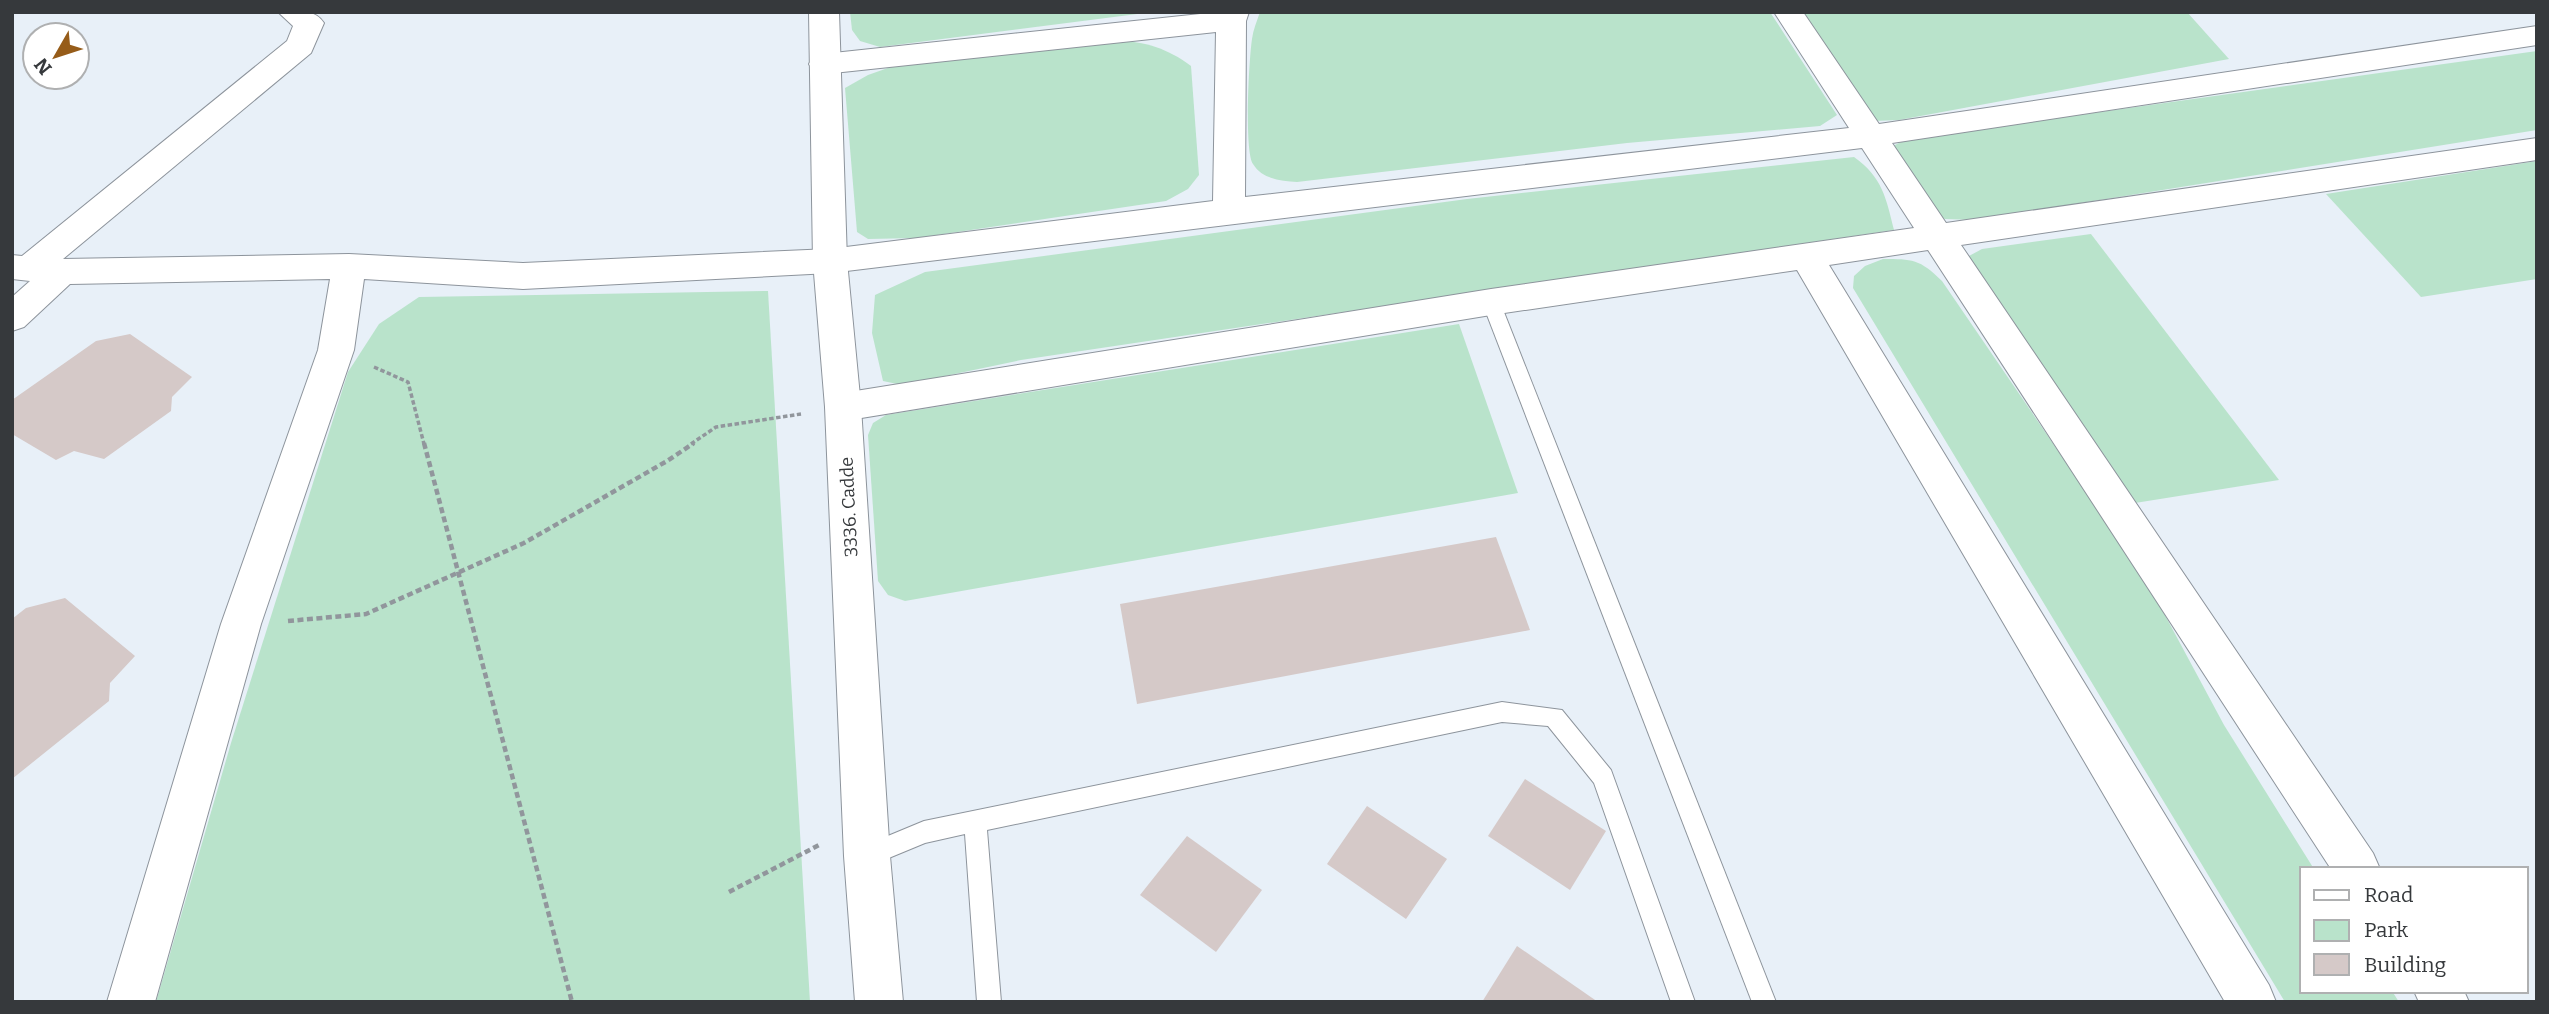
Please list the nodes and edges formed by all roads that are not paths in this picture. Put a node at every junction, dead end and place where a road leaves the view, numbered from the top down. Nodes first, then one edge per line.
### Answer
1 (292, 12) edge
2 (824, 12) edge
3 (1788, 12) edge
4 (1232, 16) edge
5 (2537, 35) edge
6 (824, 64) junction
7 (1869, 136) junction
8 (2537, 149) edge
9 (1229, 211) junction
10 (1936, 237) junction
11 (1806, 256) junction
12 (830, 261) junction
13 (349, 266) junction
14 (35, 269) edge
15 (1491, 302) junction
16 (12, 318) edge
17 (843, 407) junction
18 (975, 822) junction
19 (866, 838) junction
20 (2356, 867) edge
21 (131, 1002) edge
22 (879, 1002) edge
23 (989, 1002) edge
24 (1683, 1002) edge
25 (1764, 1002) edge
26 (2252, 1002) edge

1 - 14 street
2 - 6 street, 3336. Cadde
3 - 7 street
4 - 6 street
4 - 9 street
5 - 7 street
6 - 12 street, 3336. Cadde
7 - 9 street
7 - 10 street
8 - 10 street
9 - 12 street
10 - 11 street
10 - 20 street
11 - 15 street
11 - 26 street
12 - 13 street
12 - 17 street, 3336. Cadde
13 - 14 street
13 - 21 street
14 - 16 street
15 - 17 street
15 - 25 lane
17 - 19 street, 3336. Cadde
18 - 19 lane
18 - 23 lane
18 - 24 lane
19 - 22 street, 3336. Cadde

